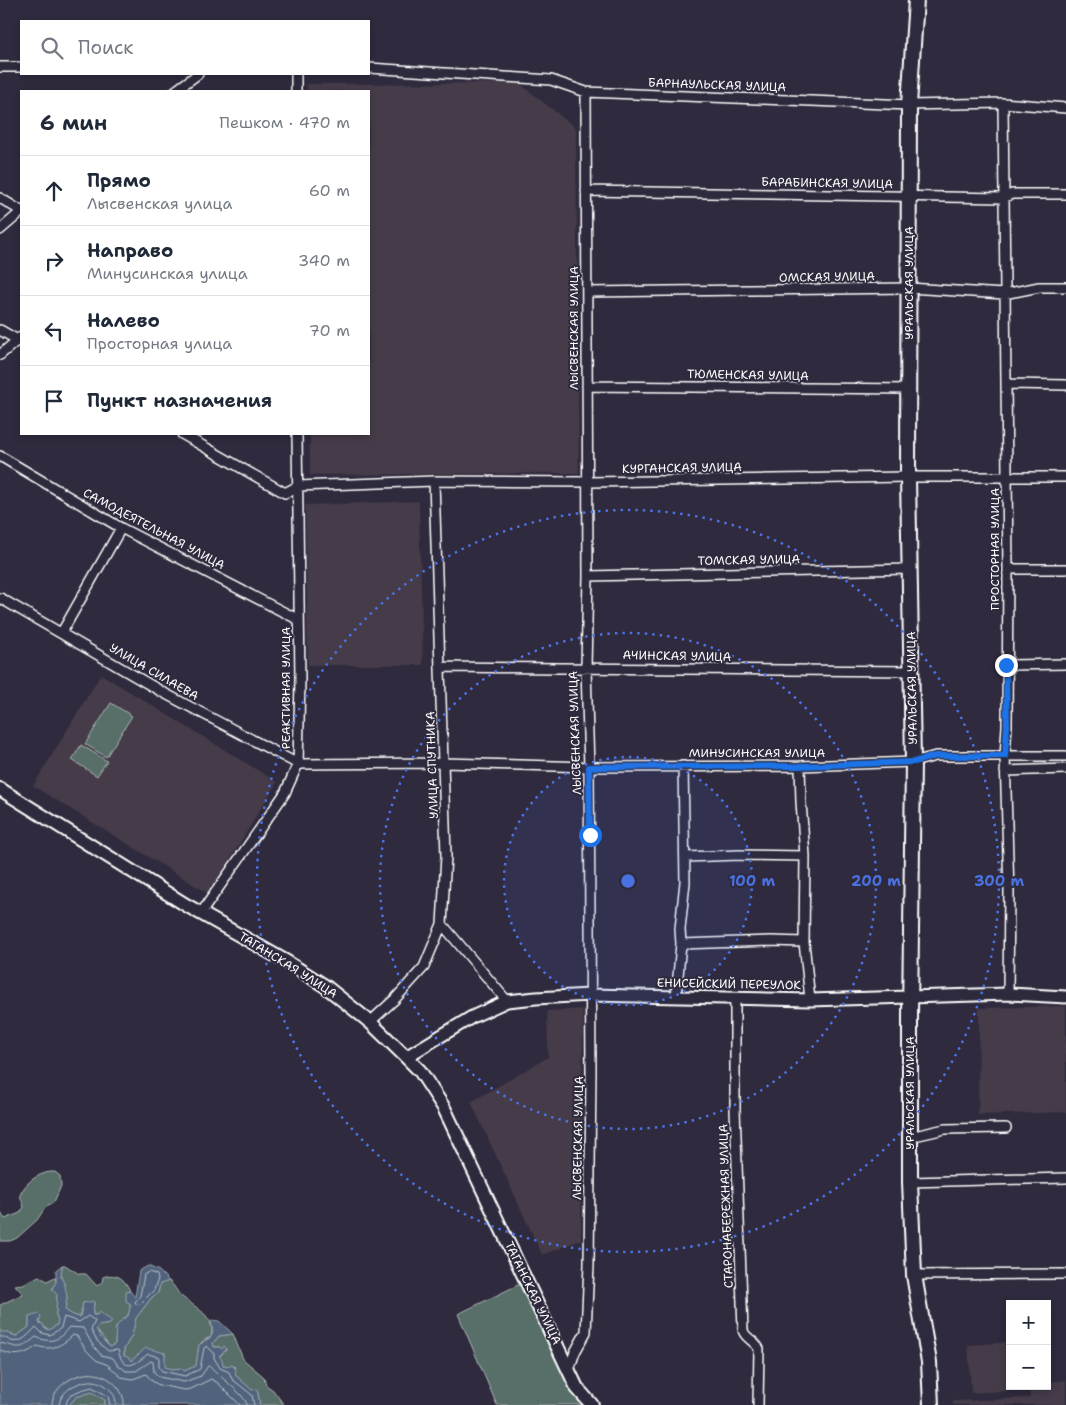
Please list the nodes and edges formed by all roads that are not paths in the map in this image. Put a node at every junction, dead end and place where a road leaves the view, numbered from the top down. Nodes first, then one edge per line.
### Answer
1 (916, 0) edge
2 (20, 67) edge
3 (0, 68) edge
4 (370, 68) edge
5 (197, 75) edge
6 (296, 75) edge
7 (176, 90) edge
8 (296, 90) edge
9 (586, 92) junction
10 (1003, 103) junction
11 (909, 105) junction
12 (1066, 108) edge
13 (586, 191) junction
14 (1066, 194) edge
15 (909, 196) junction
16 (0, 198) edge
17 (1003, 198) junction
18 (20, 210) edge
19 (20, 212) edge
20 (0, 230) edge
21 (1066, 287) edge
22 (909, 288) junction
23 (587, 292) junction
24 (1004, 294) junction
25 (0, 330) edge
26 (20, 340) edge
27 (0, 355) edge
28 (1007, 384) junction
29 (1066, 385) edge
30 (587, 386) junction
31 (908, 389) junction
32 (184, 435) edge
33 (297, 435) edge
34 (0, 456) edge
35 (908, 476) junction
36 (1007, 477) junction
37 (1066, 477) edge
38 (434, 481) junction
39 (588, 482) junction
40 (298, 486) junction
41 (121, 528) junction
42 (1066, 568) edge
43 (910, 569) junction
44 (1008, 569) junction
45 (588, 576) junction
46 (0, 598) edge
47 (299, 620) junction
48 (62, 632) junction
49 (1066, 664) edge
50 (1006, 665) junction
51 (441, 667) junction
52 (586, 668) junction
53 (912, 671) junction
54 (1005, 756) junction
55 (1066, 756) edge
56 (445, 762) junction
57 (914, 762) junction
58 (298, 764) junction
59 (683, 766) junction
60 (800, 766) junction
61 (589, 767) junction
62 (1066, 769) edge
63 (1005, 771) junction
64 (0, 789) edge
65 (805, 856) junction
66 (686, 857) junction
67 (202, 913) junction
68 (442, 924) junction
69 (804, 942) junction
70 (681, 944) junction
71 (1008, 994) junction
72 (590, 995) junction
73 (910, 996) junction
74 (676, 997) junction
75 (1066, 997) edge
76 (735, 998) junction
77 (810, 1000) junction
78 (507, 1001) junction
79 (370, 1022) junction
80 (406, 1056) junction
81 (1006, 1128) dead end
82 (910, 1137) junction
83 (1066, 1178) edge
84 (910, 1182) junction
85 (1066, 1274) edge
86 (914, 1275) junction
87 (570, 1370) junction
88 (592, 1405) edge
89 (758, 1405) edge
90 (931, 1405) edge

1 - 11 main road, УРАЛЬСКАЯ УЛИЦА
2 - 3 street
4 - 9 street, БАРНАУЛЬСКАЯ УЛИЦА
5 - 7 street
6 - 8 street
9 - 11 street, БАРНАУЛЬСКАЯ УЛИЦА
9 - 13 street, ЛЫСВЕНСКАЯ УЛИЦА
10 - 11 street, БАРНАУЛЬСКАЯ УЛИЦА
10 - 12 street, БАРНАУЛЬСКАЯ УЛИЦА
10 - 17 street, ПРОСТОРНАЯ УЛИЦА
11 - 15 main road, УРАЛЬСКАЯ УЛИЦА
13 - 15 street, БАРАБИНСКАЯ УЛИЦА
13 - 23 street, ЛЫСВЕНСКАЯ УЛИЦА
14 - 17 street, БАРАБИНСКАЯ УЛИЦА
15 - 17 street, БАРАБИНСКАЯ УЛИЦА
15 - 22 main road, УРАЛЬСКАЯ УЛИЦА
16 - 18 street
17 - 24 street, ПРОСТОРНАЯ УЛИЦА
19 - 20 street
21 - 24 street, ОМСКАЯ УЛИЦА
22 - 23 street, ОМСКАЯ УЛИЦА
22 - 24 street, ОМСКАЯ УЛИЦА
22 - 31 main road, УРАЛЬСКАЯ УЛИЦА
23 - 30 street, ЛЫСВЕНСКАЯ УЛИЦА
24 - 28 street, ПРОСТОРНАЯ УЛИЦА
25 - 26 street
26 - 27 street
28 - 29 street
28 - 36 street, ПРОСТОРНАЯ УЛИЦА
30 - 31 street, ТЮМЕНСКАЯ УЛИЦА
30 - 39 street, ЛЫСВЕНСКАЯ УЛИЦА
31 - 35 main road, УРАЛЬСКАЯ УЛИЦА
32 - 40 street, КУРГАНСКАЯ УЛИЦА
33 - 40 street, РЕАКТИВНАЯ УЛИЦА
34 - 41 street, САМОДЕЯТЕЛЬНАЯ УЛИЦА
35 - 36 street, КУРГАНСКАЯ УЛИЦА
35 - 39 street, КУРГАНСКАЯ УЛИЦА
35 - 43 main road, УРАЛЬСКАЯ УЛИЦА
36 - 37 street, КУРГАНСКАЯ УЛИЦА
36 - 44 street, ПРОСТОРНАЯ УЛИЦА
38 - 39 street, КУРГАНСКАЯ УЛИЦА
38 - 40 street, КУРГАНСКАЯ УЛИЦА
38 - 51 street, УЛИЦА СПУТНИКА
39 - 45 street, ЛЫСВЕНСКАЯ УЛИЦА
40 - 47 street, РЕАКТИВНАЯ УЛИЦА
41 - 47 street, САМОДЕЯТЕЛЬНАЯ УЛИЦА
41 - 48 street
42 - 44 street
43 - 45 street, ТОМСКАЯ УЛИЦА
43 - 53 main road, УРАЛЬСКАЯ УЛИЦА
44 - 50 street, ПРОСТОРНАЯ УЛИЦА
45 - 52 street, ЛЫСВЕНСКАЯ УЛИЦА
46 - 48 street, УЛИЦА СИЛАЕВА
47 - 58 street, РЕАКТИВНАЯ УЛИЦА
48 - 58 street, УЛИЦА СИЛАЕВА
49 - 50 street
50 - 54 street, ПРОСТОРНАЯ УЛИЦА
51 - 52 street, АЧИНСКАЯ УЛИЦА
51 - 56 street, УЛИЦА СПУТНИКА
52 - 53 street, АЧИНСКАЯ УЛИЦА
52 - 61 street, ЛЫСВЕНСКАЯ УЛИЦА
53 - 57 main road, УРАЛЬСКАЯ УЛИЦА
54 - 55 street, МИНУСИНСКАЯ УЛИЦА
54 - 57 street, МИНУСИНСКАЯ УЛИЦА
54 - 63 street, ПРОСТОРНАЯ УЛИЦА
56 - 58 street, МИНУСИНСКАЯ УЛИЦА
56 - 61 street, МИНУСИНСКАЯ УЛИЦА
56 - 68 street, УЛИЦА СПУТНИКА
57 - 60 street, МИНУСИНСКАЯ УЛИЦА
57 - 73 main road, УРАЛЬСКАЯ УЛИЦА
58 - 67 street, РЕАКТИВНАЯ УЛИЦА
59 - 60 street, МИНУСИНСКАЯ УЛИЦА
59 - 61 street, МИНУСИНСКАЯ УЛИЦА
59 - 66 street
60 - 65 street
61 - 72 street, ЛЫСВЕНСКАЯ УЛИЦА
62 - 63 street
63 - 71 street, ПРОСТОРНАЯ УЛИЦА
64 - 67 main road, ТАГАНСКАЯ УЛИЦА
65 - 66 street
65 - 69 street
66 - 70 street
67 - 79 main road, ТАГАНСКАЯ УЛИЦА
68 - 78 street
68 - 79 street, УЛИЦА СПУТНИКА
69 - 70 street
69 - 77 street
70 - 74 street
71 - 73 street, ЕНИСЕЙСКИЙ ПЕРЕУЛОК
71 - 75 street, ЕНИСЕЙСКИЙ ПЕРЕУЛОК
72 - 74 street, ЕНИСЕЙСКИЙ ПЕРЕУЛОК
72 - 78 street, ЕНИСЕЙСКИЙ ПЕРЕУЛОК
72 - 87 street, ЛЫСВЕНСКАЯ УЛИЦА
73 - 77 street, ЕНИСЕЙСКИЙ ПЕРЕУЛОК
73 - 82 main road, УРАЛЬСКАЯ УЛИЦА
74 - 76 street, ЕНИСЕЙСКИЙ ПЕРЕУЛОК
76 - 77 street, ЕНИСЕЙСКИЙ ПЕРЕУЛОК
76 - 89 street, СТАРОНАБЕРЕЖНАЯ УЛИЦА
78 - 80 street, ЕНИСЕЙСКИЙ ПЕРЕУЛОК
79 - 80 main road, ТАГАНСКАЯ УЛИЦА
80 - 87 main road, ТАГАНСКАЯ УЛИЦА
81 - 82 street
82 - 84 main road, УРАЛЬСКАЯ УЛИЦА
83 - 84 street
84 - 86 main road, УРАЛЬСКАЯ УЛИЦА
85 - 86 street
86 - 90 main road, УРАЛЬСКАЯ УЛИЦА
87 - 88 main road, ТАГАНСКАЯ УЛИЦА

